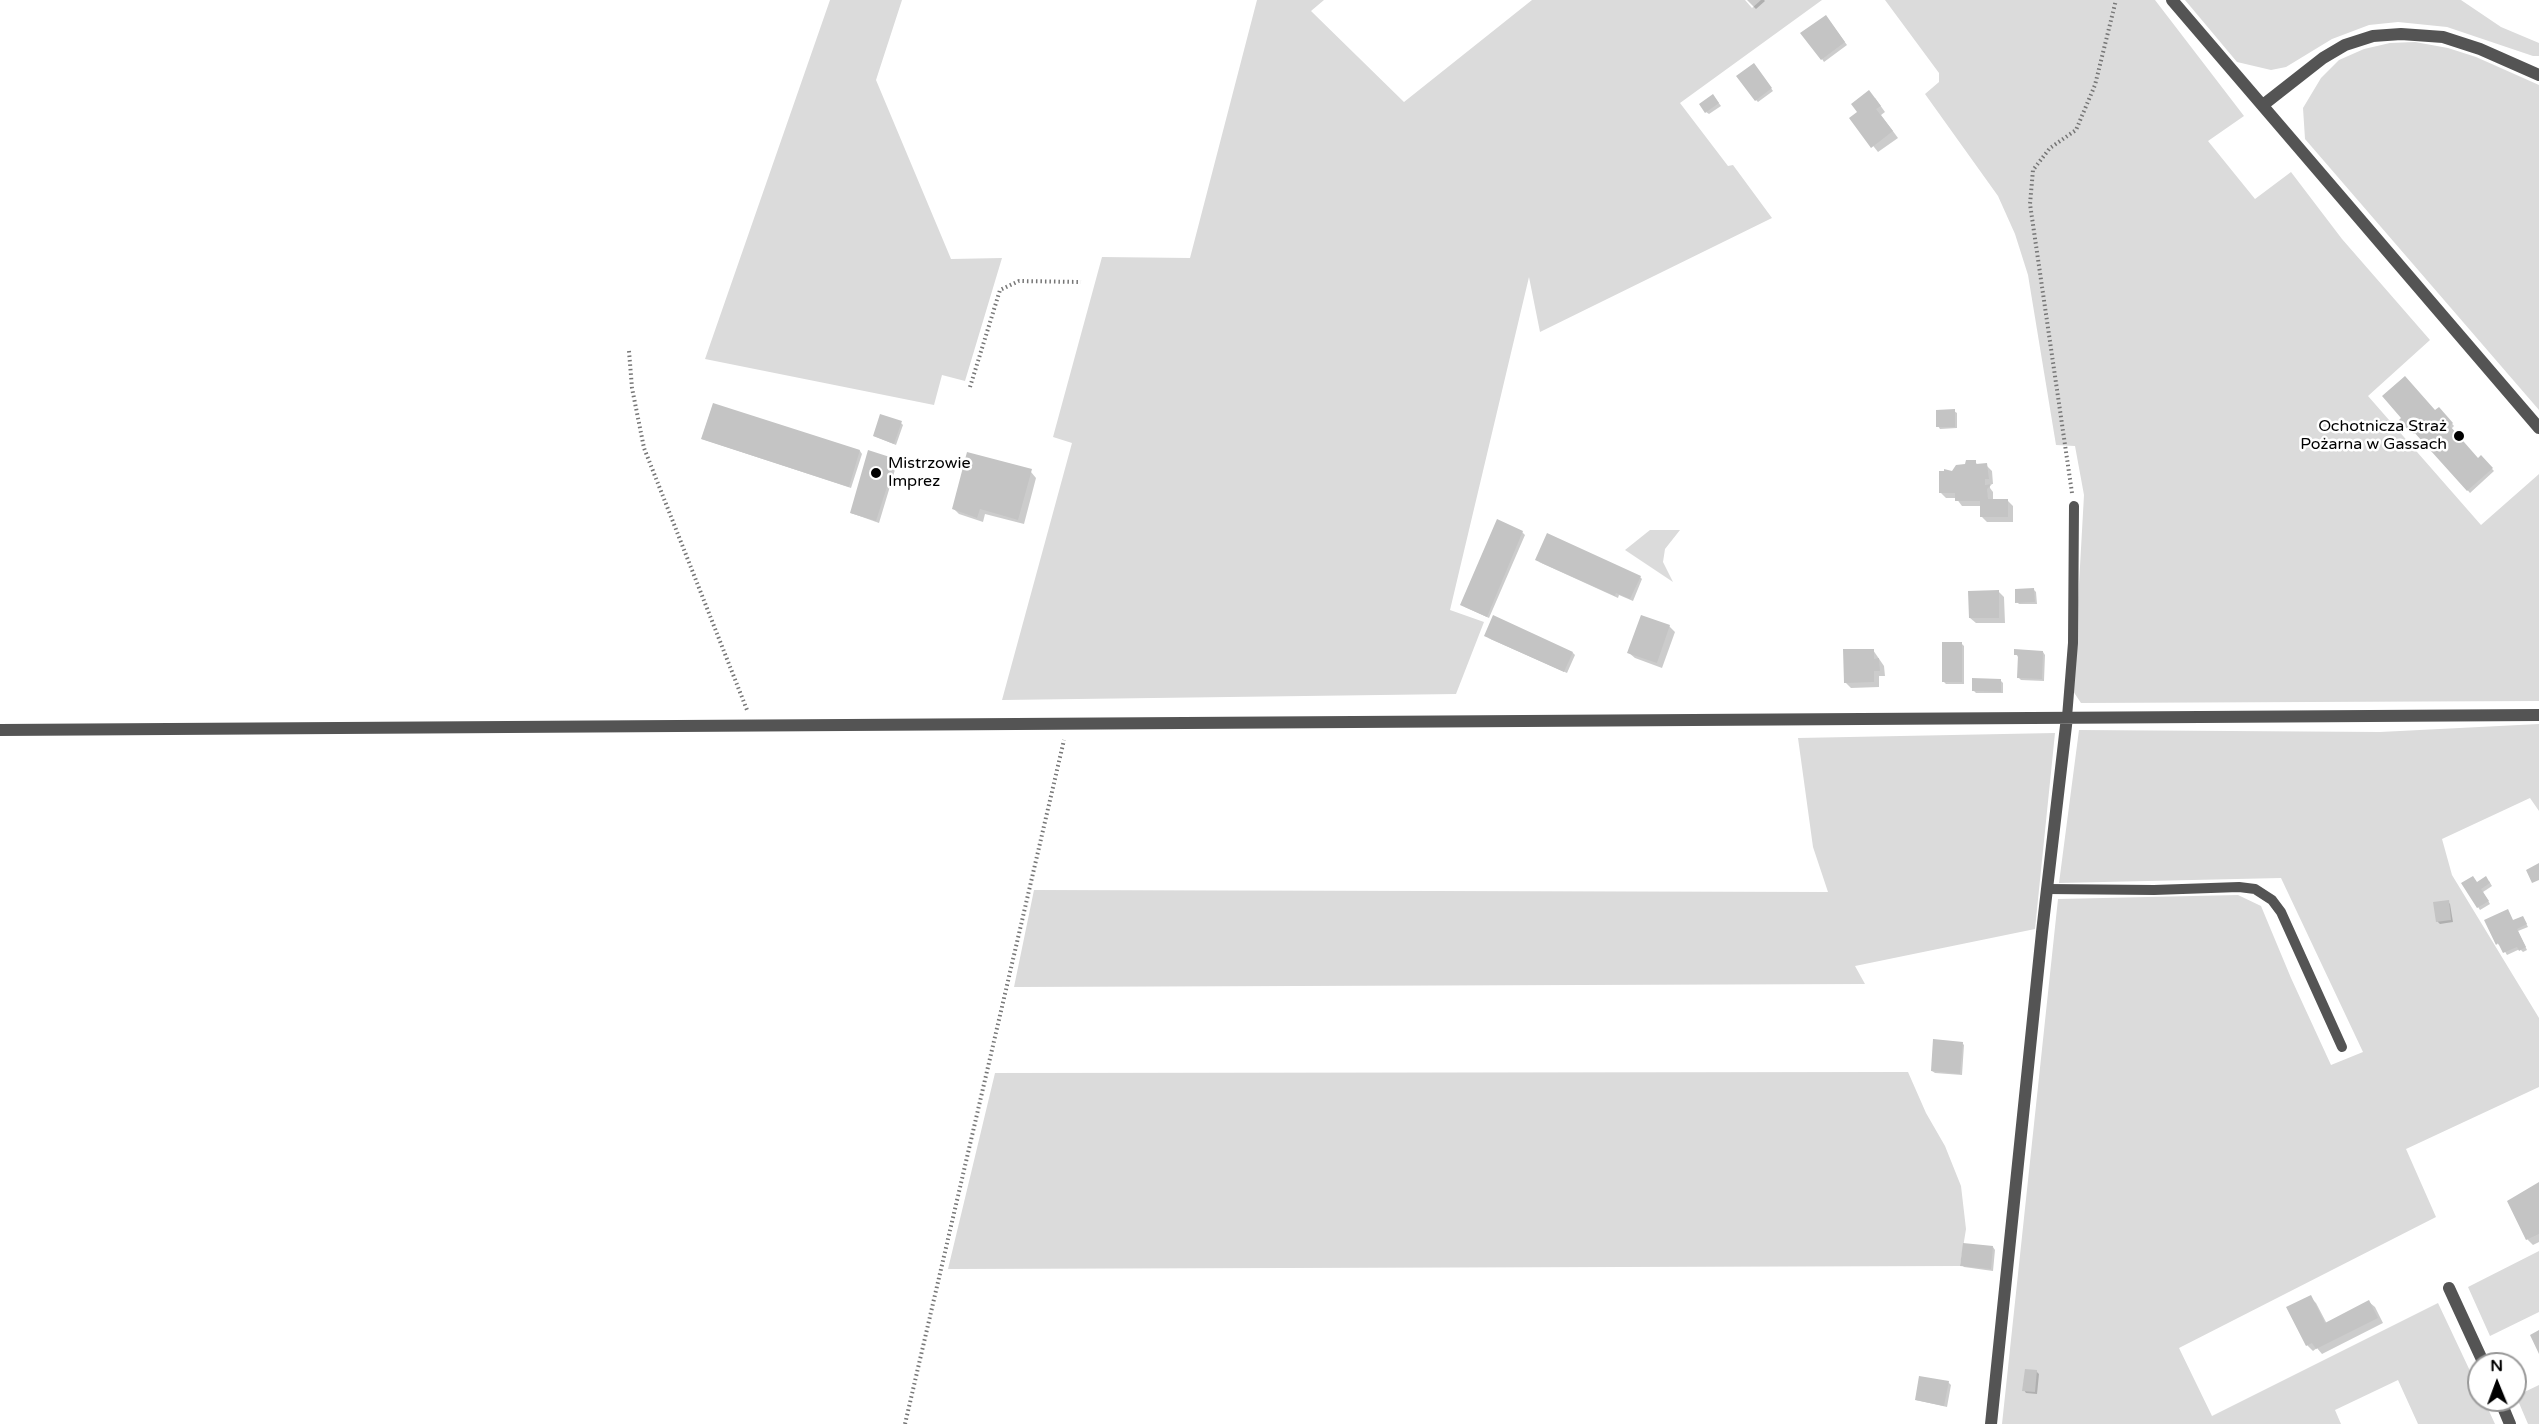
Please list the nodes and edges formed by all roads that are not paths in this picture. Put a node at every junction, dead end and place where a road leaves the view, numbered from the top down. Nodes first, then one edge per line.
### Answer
1 (2172, 0) edge
2 (2539, 75) edge
3 (2263, 105) junction
4 (2539, 428) edge
5 (2074, 506) road end
6 (2539, 715) edge
7 (2067, 717) junction
8 (0, 730) edge
9 (2047, 889) junction
10 (2342, 1047) dead end
11 (2449, 1288) dead end
12 (2478, 1352) edge
13 (1991, 1424) edge

1 - 3 street
2 - 3 street
3 - 4 street
5 - 7 lane
6 - 7 street
7 - 8 street
7 - 9 street
9 - 10 lane
9 - 13 street
11 - 12 street

